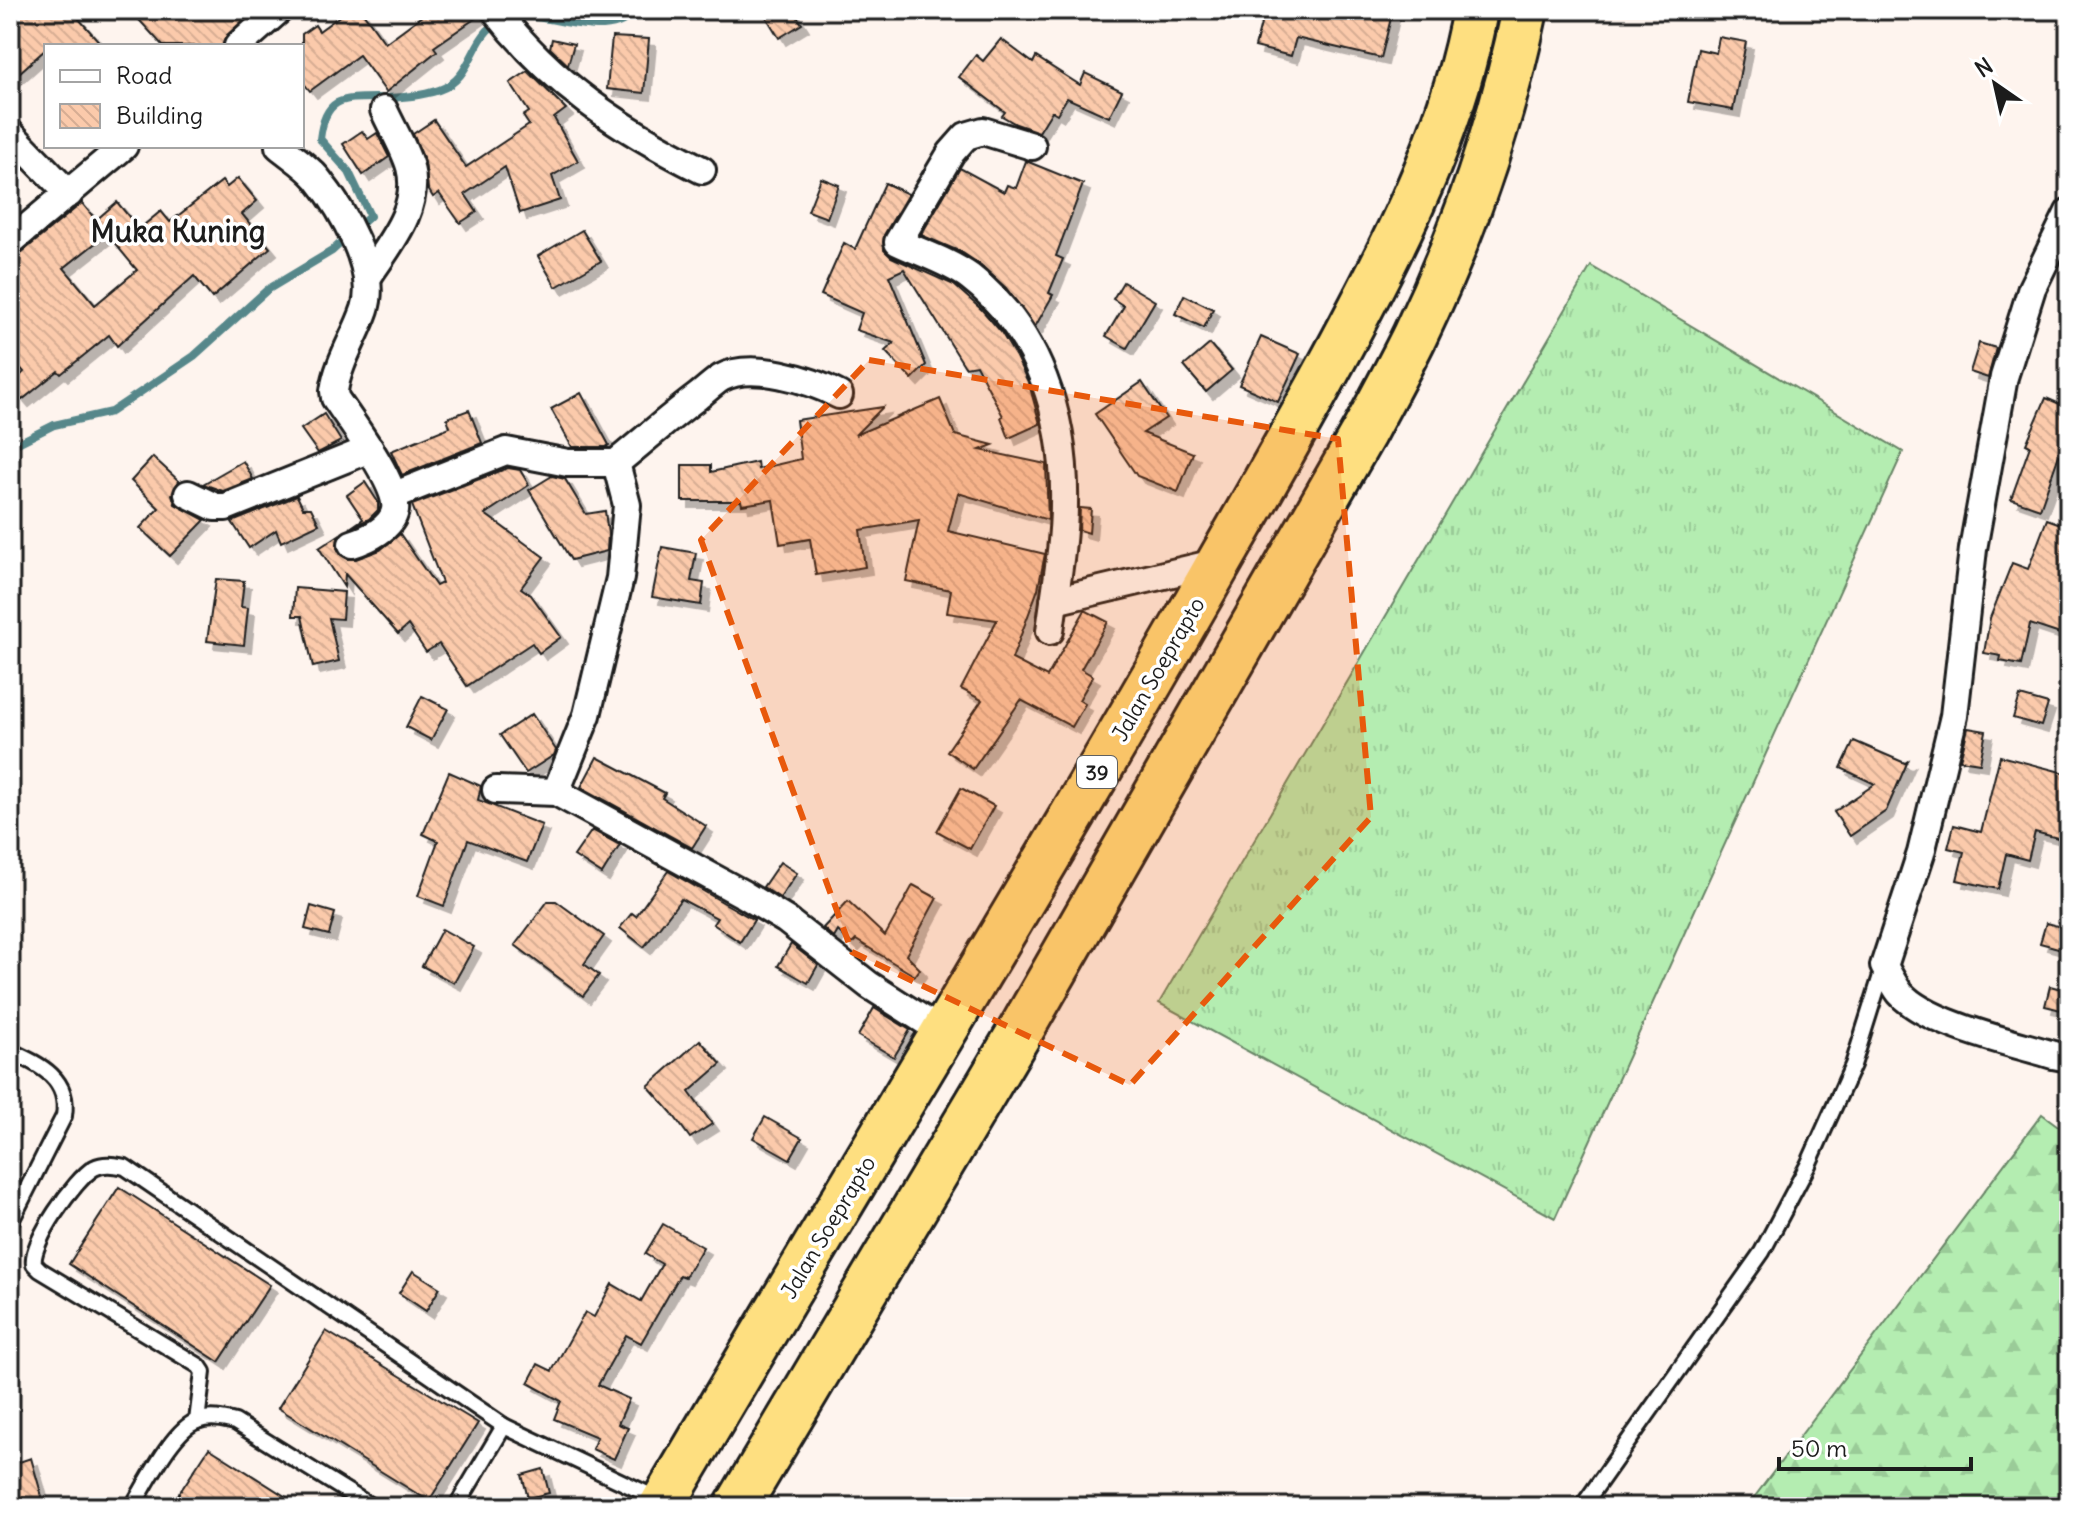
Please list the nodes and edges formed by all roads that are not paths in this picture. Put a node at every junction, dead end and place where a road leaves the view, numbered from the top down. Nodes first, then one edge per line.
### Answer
1 (279, 10) edge
2 (1475, 10) edge
3 (1525, 10) edge
4 (496, 11) edge
5 (240, 44) edge
6 (384, 110) dead end
7 (10, 133) edge
8 (1032, 146) dead end
9 (122, 148) edge
10 (281, 148) edge
11 (702, 170) dead end
12 (69, 194) junction
13 (2069, 212) edge
14 (10, 242) edge
15 (364, 267) junction
16 (839, 395) dead end
17 (370, 449) junction
18 (616, 463) junction
19 (188, 494) dead end
20 (395, 495) junction
21 (352, 544) dead end
22 (1217, 567) junction
23 (1054, 601) junction
24 (1050, 631) dead end
25 (496, 790) dead end
26 (556, 792) junction
27 (1884, 966) junction
28 (944, 1033) junction
29 (10, 1051) edge
30 (2069, 1058) edge
31 (10, 1223) edge
32 (197, 1421) junction
33 (504, 1426) junction
34 (662, 1504) edge
35 (132, 1507) edge
36 (372, 1507) edge
37 (456, 1507) edge
38 (737, 1507) edge
39 (1582, 1507) edge

1 - 5 street
2 - 22 highway, Jalan Soeprapto / 39
3 - 38 highway
4 - 11 street
6 - 15 street
7 - 12 street
8 - 23 street
9 - 12 street
10 - 15 street
12 - 14 street
13 - 27 street
15 - 17 street
16 - 18 street
17 - 19 street
17 - 20 street
18 - 20 street
18 - 26 street
20 - 21 street
22 - 23 street
22 - 28 highway, Jalan Soeprapto / 39
23 - 24 street
25 - 26 street
26 - 28 street
27 - 30 street
27 - 39 lane
28 - 34 highway, Jalan Soeprapto / 39
29 - 31 lane
32 - 33 lane
32 - 35 lane
32 - 36 lane
33 - 34 lane
33 - 37 lane

